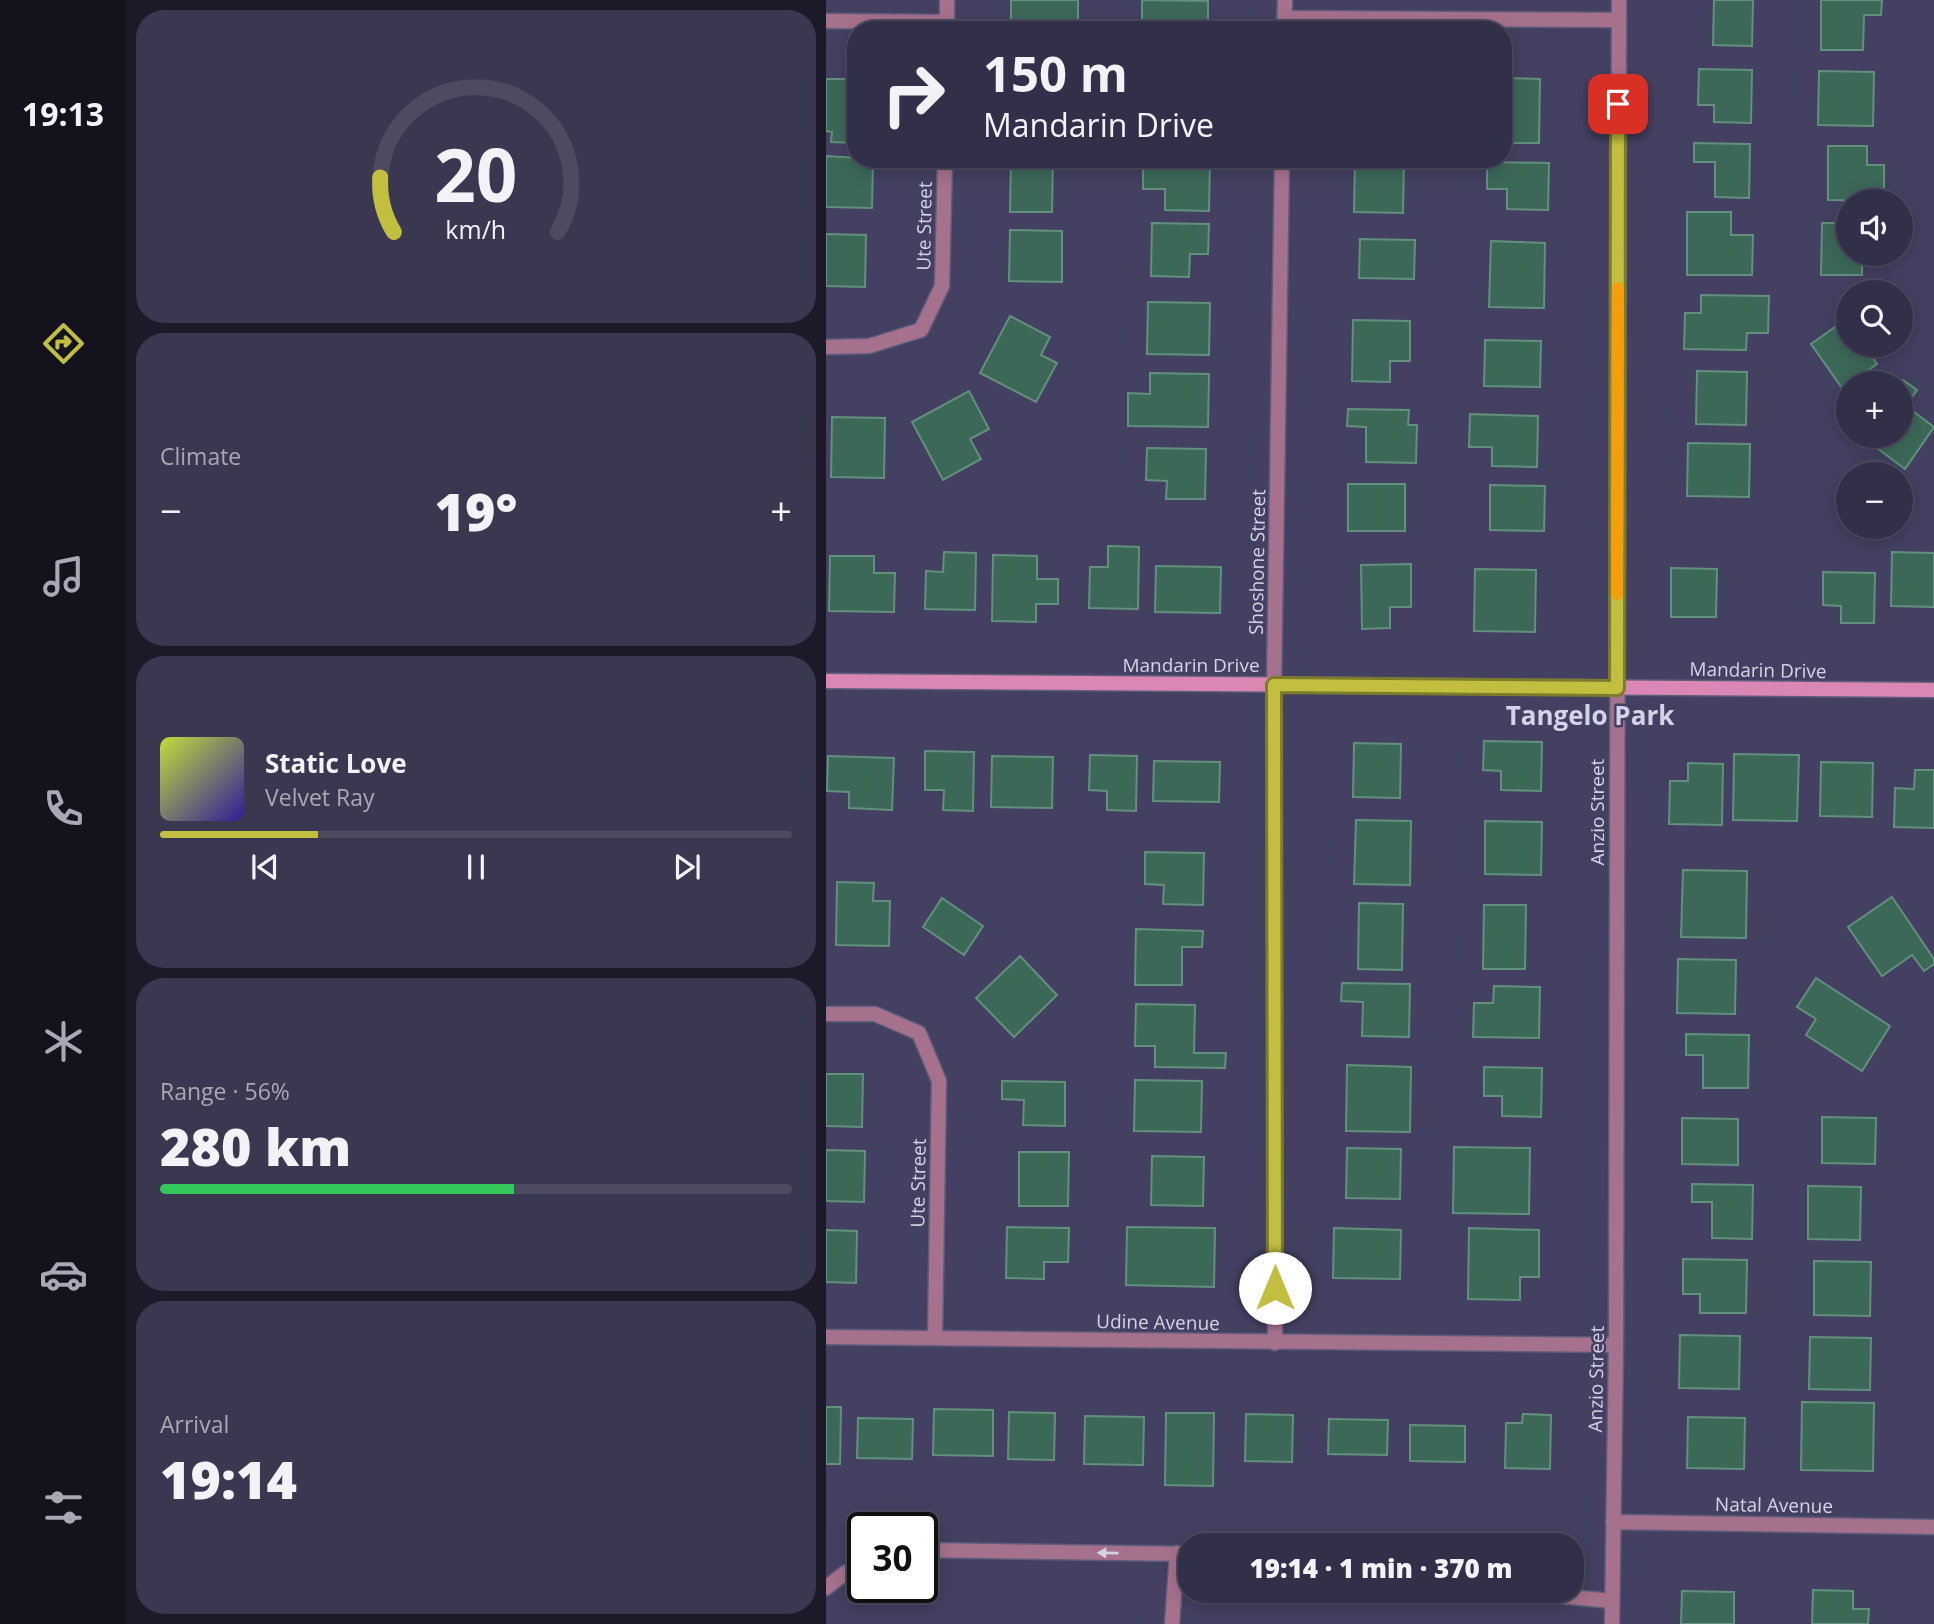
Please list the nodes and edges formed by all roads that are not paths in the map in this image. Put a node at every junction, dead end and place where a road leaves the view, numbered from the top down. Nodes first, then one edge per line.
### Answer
1 (947, 0) edge
2 (1285, 0) edge
3 (1619, 0) edge
4 (1619, 20) junction
5 (947, 21) edge
6 (1285, 21) edge
7 (1512, 21) edge
8 (826, 22) edge
9 (847, 23) edge
10 (945, 168) edge
11 (1282, 168) edge
12 (826, 347) edge
13 (826, 681) edge
14 (1274, 685) junction
15 (1617, 688) junction
16 (1934, 690) edge
17 (826, 1014) edge
18 (826, 1336) edge
19 (934, 1337) junction
20 (1275, 1343) junction
21 (1616, 1345) junction
22 (1613, 1522) junction
23 (1934, 1527) edge
24 (938, 1550) edge
25 (1178, 1554) edge
26 (847, 1572) edge
27 (1178, 1586) edge
28 (826, 1588) edge
29 (1584, 1598) edge
30 (1612, 1601) junction
31 (1172, 1624) edge
32 (1612, 1624) edge

1 - 5 street
2 - 6 street
3 - 4 street, Anzio Street
4 - 7 street
4 - 15 street, Anzio Street
8 - 9 street
10 - 12 street, Ute Street
11 - 14 street, Shoshone Street
13 - 14 street, Mandarin Drive
14 - 15 street, Mandarin Drive
14 - 20 street, Shoshone Street
15 - 16 street, Mandarin Drive
15 - 21 street, Anzio Street
17 - 19 street, Ute Street
18 - 19 street, Udine Avenue
19 - 20 street, Udine Avenue
20 - 21 street, Udine Avenue
21 - 22 street, Anzio Street
22 - 23 street, Natal Avenue
22 - 30 street, Anzio Street
25 -> 24 street
26 - 28 street
27 - 31 street
29 - 30 street
30 - 32 street, Anzio Street

